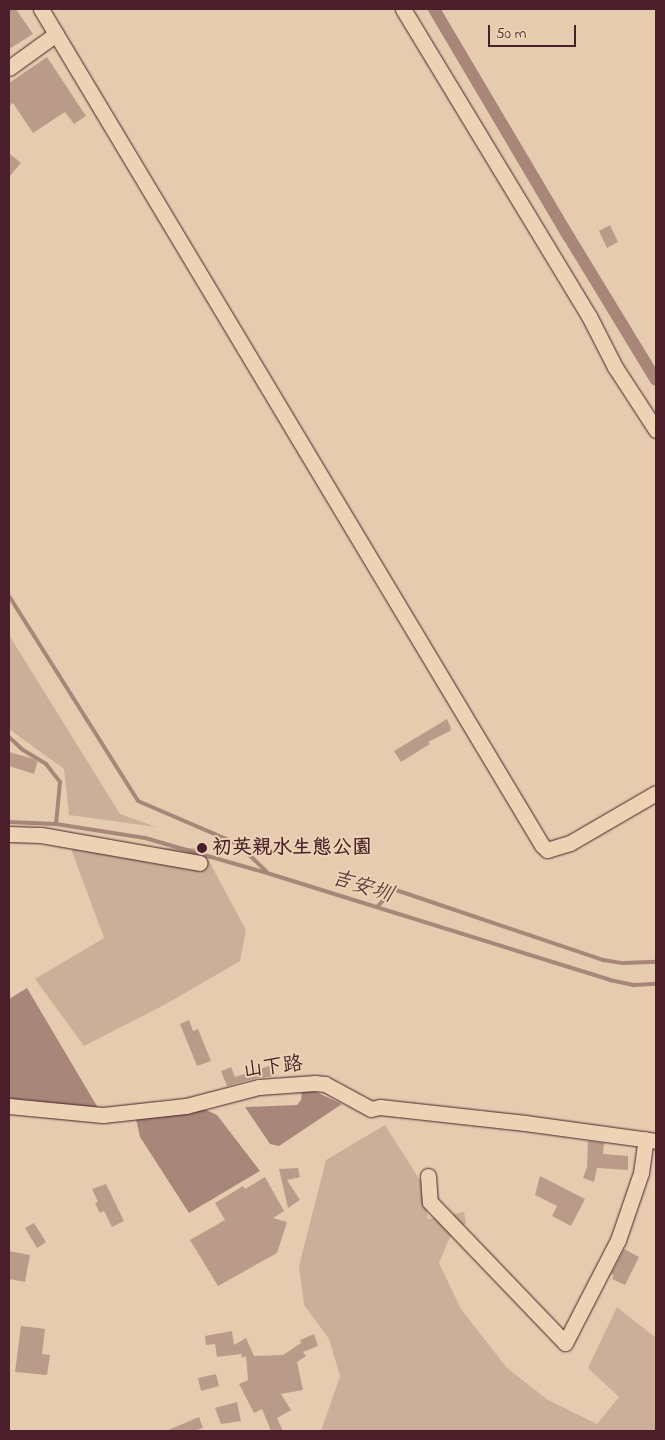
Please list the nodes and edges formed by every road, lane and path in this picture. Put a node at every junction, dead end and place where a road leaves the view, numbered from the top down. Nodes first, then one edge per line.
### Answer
1 (41, 9) edge
2 (403, 9) edge
3 (56, 34) junction
4 (9, 68) edge
5 (656, 430) edge
6 (656, 793) edge
7 (9, 834) edge
8 (200, 863) dead end
9 (9, 1106) edge
10 (651, 1140) edge
11 (428, 1176) dead end

1 - 3 street
2 - 5 street
3 - 4 street
3 - 6 street
7 - 8 street
9 - 10 street, 山下路
10 - 11 street

